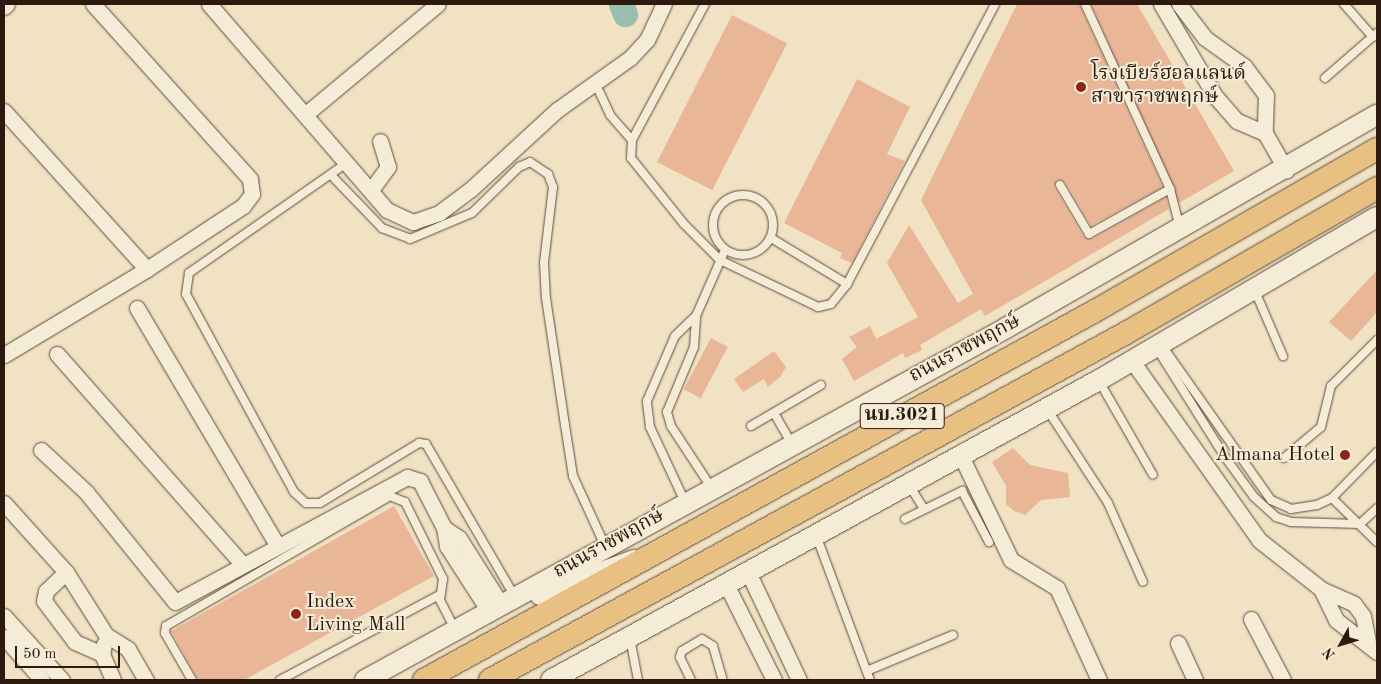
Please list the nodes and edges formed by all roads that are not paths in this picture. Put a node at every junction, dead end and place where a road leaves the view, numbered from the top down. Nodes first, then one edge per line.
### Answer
1 (7, 4) edge
2 (93, 4) edge
3 (209, 4) edge
4 (438, 4) edge
5 (664, 4) edge
6 (706, 4) edge
7 (995, 4) edge
8 (1085, 4) edge
9 (1160, 4) edge
10 (1179, 4) edge
11 (1344, 4) edge
12 (4, 7) edge
13 (1375, 35) edge
14 (1325, 78) dead end
15 (599, 91) dead end
16 (4, 110) edge
17 (307, 113) junction
18 (1377, 115) edge
19 (1265, 132) junction
20 (632, 140) junction
21 (380, 141) dead end
22 (1377, 149) edge
23 (513, 152) junction
24 (348, 162) junction
25 (522, 165) junction
26 (1286, 170) junction
27 (331, 175) junction
28 (1060, 185) dead end
29 (1377, 188) edge
30 (1170, 189) junction
31 (371, 190) junction
32 (1377, 217) edge
33 (1180, 230) junction
34 (771, 238) junction
35 (725, 250) junction
36 (720, 260) junction
37 (147, 269) junction
38 (847, 284) junction
39 (1255, 290) junction
40 (137, 308) dead end
41 (696, 316) junction
42 (1377, 340) edge
43 (1159, 345) junction
44 (57, 354) dead end
45 (4, 355) edge
46 (1283, 356) dead end
47 (1132, 361) junction
48 (1179, 370) junction
49 (1171, 375) junction
50 (1099, 380) junction
51 (821, 385) dead end
52 (1047, 409) junction
53 (774, 413) junction
54 (751, 426) dead end
55 (791, 443) junction
56 (41, 450) dead end
57 (1234, 451) junction
58 (1377, 452) edge
59 (960, 456) junction
60 (1225, 457) junction
61 (1284, 458) dead end
62 (1153, 475) dead end
63 (909, 484) junction
64 (712, 488) junction
65 (1332, 498) junction
66 (686, 502) junction
67 (4, 503) edge
68 (1377, 508) edge
69 (924, 509) junction
70 (905, 519) dead end
71 (1360, 524) junction
72 (816, 535) junction
73 (989, 542) dead end
74 (1377, 542) edge
75 (277, 545) junction
76 (605, 546) junction
77 (647, 557) junction
78 (242, 564) junction
79 (66, 572) junction
80 (748, 572) junction
81 (1142, 582) dead end
82 (729, 589) junction
83 (1321, 589) junction
84 (439, 595) junction
85 (498, 608) junction
86 (4, 616) edge
87 (1251, 619) dead end
88 (456, 632) junction
89 (106, 635) junction
90 (953, 635) dead end
91 (4, 637) edge
92 (629, 637) junction
93 (1178, 642) dead end
94 (1373, 647) edge
95 (102, 654) junction
96 (869, 670) junction
97 (797, 676) edge
98 (42, 680) edge
99 (62, 680) edge
100 (113, 680) edge
101 (146, 680) edge
102 (192, 680) edge
103 (280, 680) edge
104 (365, 680) edge
105 (424, 680) edge
106 (490, 680) edge
107 (551, 680) edge
108 (638, 680) edge
109 (691, 680) edge
110 (723, 680) edge
111 (774, 680) edge
112 (870, 680) edge
113 (1099, 680) edge
114 (1194, 680) edge
115 (1284, 680) edge

1 - 12 street
2 - 37 street
3 - 17 street
4 - 17 street
5 - 23 street
6 - 20 lane
7 - 38 lane
8 - 30 lane
9 - 19 street
10 - 19 street
11 - 13 lane
13 - 14 lane
15 - 20 lane
16 - 37 street
17 - 24 street
18 - 26 main road, ถนนราชพฤกษ์ / นบ.3021
19 - 26 street
20 - 36 lane
21 - 31 street
22 - 77 main road, ถนนราชพฤกษ์ / นบ.3021
23 - 25 lane
23 - 31 street
24 - 27 lane
24 - 31 street
25 - 27 lane
25 - 76 lane
26 - 33 main road, ถนนราชพฤกษ์ / นบ.3021
27 - 85 lane
28 - 30 lane
29 - 106 main road, นบ.3021
30 - 33 lane
32 - 39 main road, นบ.3021
33 - 55 main road, ถนนราชพฤกษ์ / นบ.3021
34 - 35 lane
34 - 35 lane
34 - 38 lane
35 - 36 lane
36 - 38 lane
36 - 41 lane
37 - 45 street
39 - 43 main road, นบ.3021
39 - 46 lane
40 - 75 street
41 - 64 lane
41 - 66 lane
42 - 61 lane
43 - 47 main road, นบ.3021
43 - 48 lane
43 - 49 lane
44 - 78 street
47 - 50 main road, นบ.3021
47 - 83 street
48 - 49 lane
48 - 57 lane
49 - 60 lane
50 - 52 main road, นบ.3021
50 - 62 lane
51 - 53 lane
52 - 59 main road, นบ.3021
52 - 81 lane
53 - 54 lane
53 - 55 lane
55 - 64 main road, ถนนราชพฤกษ์ / นบ.3021
56 - 78 street
57 - 60 lane
57 - 65 lane
58 - 65 lane
59 - 63 main road, นบ.3021
59 - 113 street
60 - 71 lane
63 - 69 lane
63 - 72 main road, นบ.3021
64 - 66 main road, ถนนราชพฤกษ์ / นบ.3021
65 - 71 lane
66 - 76 main road, ถนนราชพฤกษ์ / นบ.3021
67 - 79 street
68 - 71 lane
69 - 70 lane
69 - 73 lane
71 - 74 lane
72 - 80 main road, นบ.3021
72 - 96 lane
75 - 78 street
75 - 85 street
76 - 85 main road, ถนนราชพฤกษ์ / นบ.3021
77 - 85 main road
77 - 105 main road, ถนนราชพฤกษ์ / นบ.3021
79 - 89 street
79 - 95 street
80 - 82 main road, นบ.3021
80 - 97 street
82 - 92 main road, นบ.3021
82 - 111 street
83 - 94 street
83 - 94 street
84 - 88 lane
84 - 102 lane
84 - 103 lane
85 - 88 main road, ถนนราชพฤกษ์ / นบ.3021
86 - 99 street
87 - 115 street
88 - 104 main road, ถนนราชพฤกษ์ / นบ.3021
89 - 95 street
89 - 101 street
90 - 96 lane
91 - 98 street
92 - 107 main road, นบ.3021
92 - 108 lane
93 - 114 street
95 - 100 street
96 - 112 lane
97 - 111 street
109 - 110 lane

